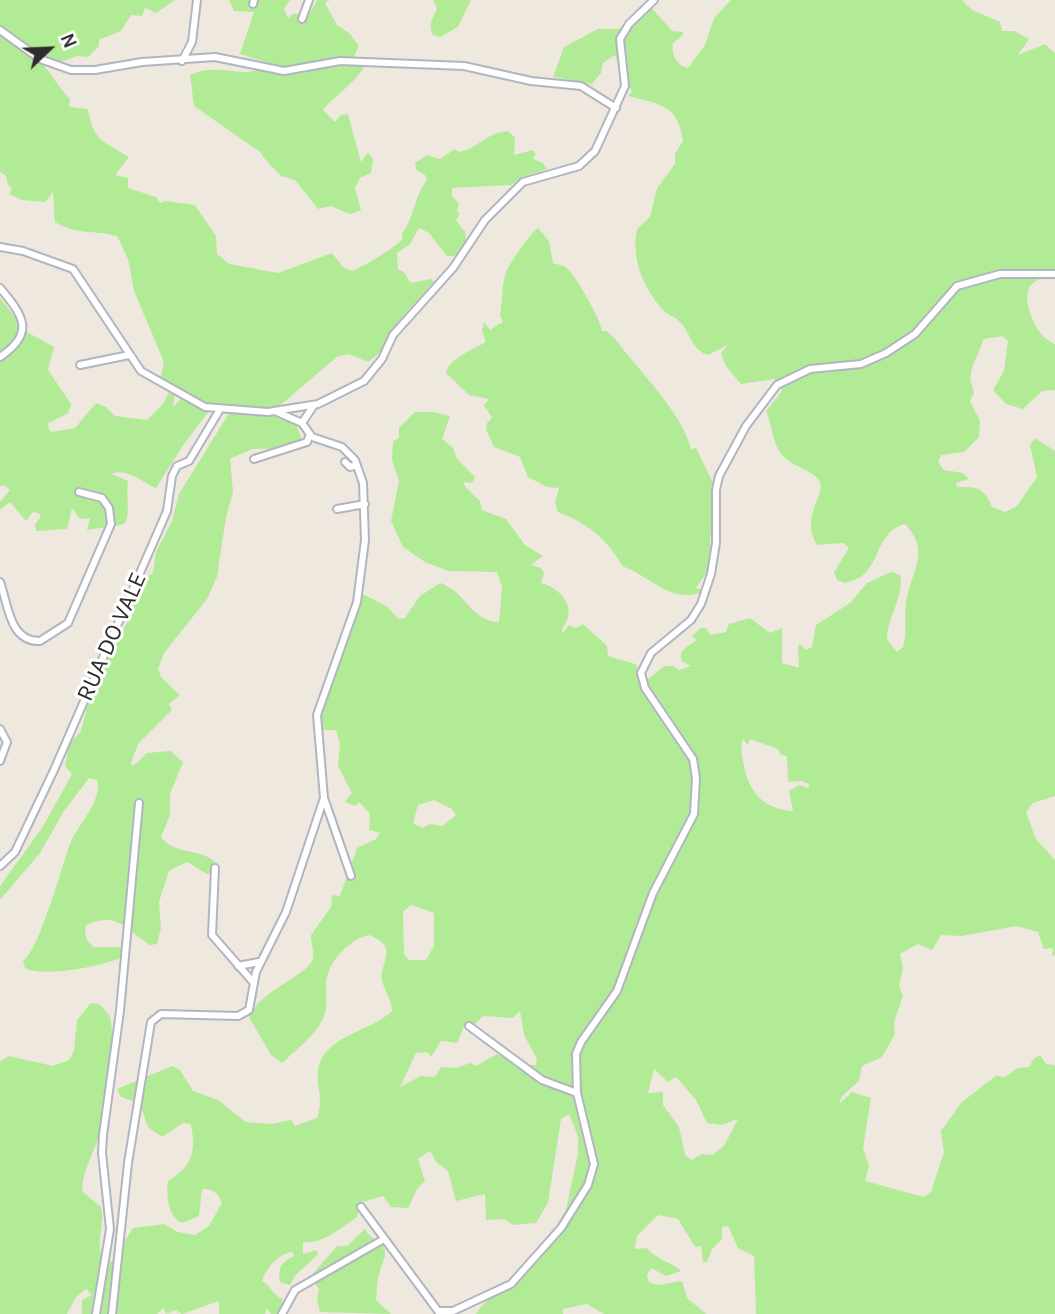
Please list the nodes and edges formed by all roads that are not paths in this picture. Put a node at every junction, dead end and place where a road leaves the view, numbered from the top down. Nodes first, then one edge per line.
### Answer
1 (197, 0) edge
2 (309, 0) edge
3 (654, 0) edge
4 (302, 19) dead end
5 (0, 30) edge
6 (182, 61) junction
7 (616, 107) junction
8 (0, 247) edge
9 (1055, 274) edge
10 (0, 288) edge
11 (129, 355) junction
12 (0, 357) edge
13 (80, 365) dead end
14 (314, 405) junction
15 (219, 411) junction
16 (272, 411) junction
17 (302, 423) junction
18 (310, 434) junction
19 (254, 459) dead end
20 (345, 463) dead end
21 (357, 465) junction
22 (79, 492) dead end
23 (365, 504) junction
24 (337, 509) dead end
25 (0, 582) edge
26 (0, 729) edge
27 (0, 761) edge
28 (324, 798) junction
29 (139, 803) dead end
30 (0, 866) edge
31 (215, 868) dead end
32 (351, 876) dead end
33 (259, 962) junction
34 (237, 966) junction
35 (253, 982) junction
36 (469, 1026) dead end
37 (577, 1093) junction
38 (361, 1207) dead end
39 (384, 1239) junction
40 (435, 1312) edge
41 (96, 1314) edge
42 (112, 1314) edge
43 (282, 1314) edge

1 - 6 street
2 - 4 street
3 - 7 street
5 - 6 street
6 - 7 street
7 - 14 street
8 - 11 street
9 - 37 street
10 - 12 street
11 - 13 street
11 - 15 street
14 - 16 street
14 - 17 street
15 - 16 street
15 - 30 street, RUA DO VALE
16 - 17 street
17 - 18 street
18 - 19 street
18 - 21 street
20 - 21 street
21 - 23 street
22 - 25 street
23 - 24 street
23 - 28 street
26 - 27 street
28 - 32 street
28 - 33 street
29 - 41 street
31 - 34 street
33 - 34 street
33 - 35 street
34 - 35 street
35 - 42 street
36 - 37 street
37 - 40 street
38 - 39 street
39 - 40 street
39 - 43 street

